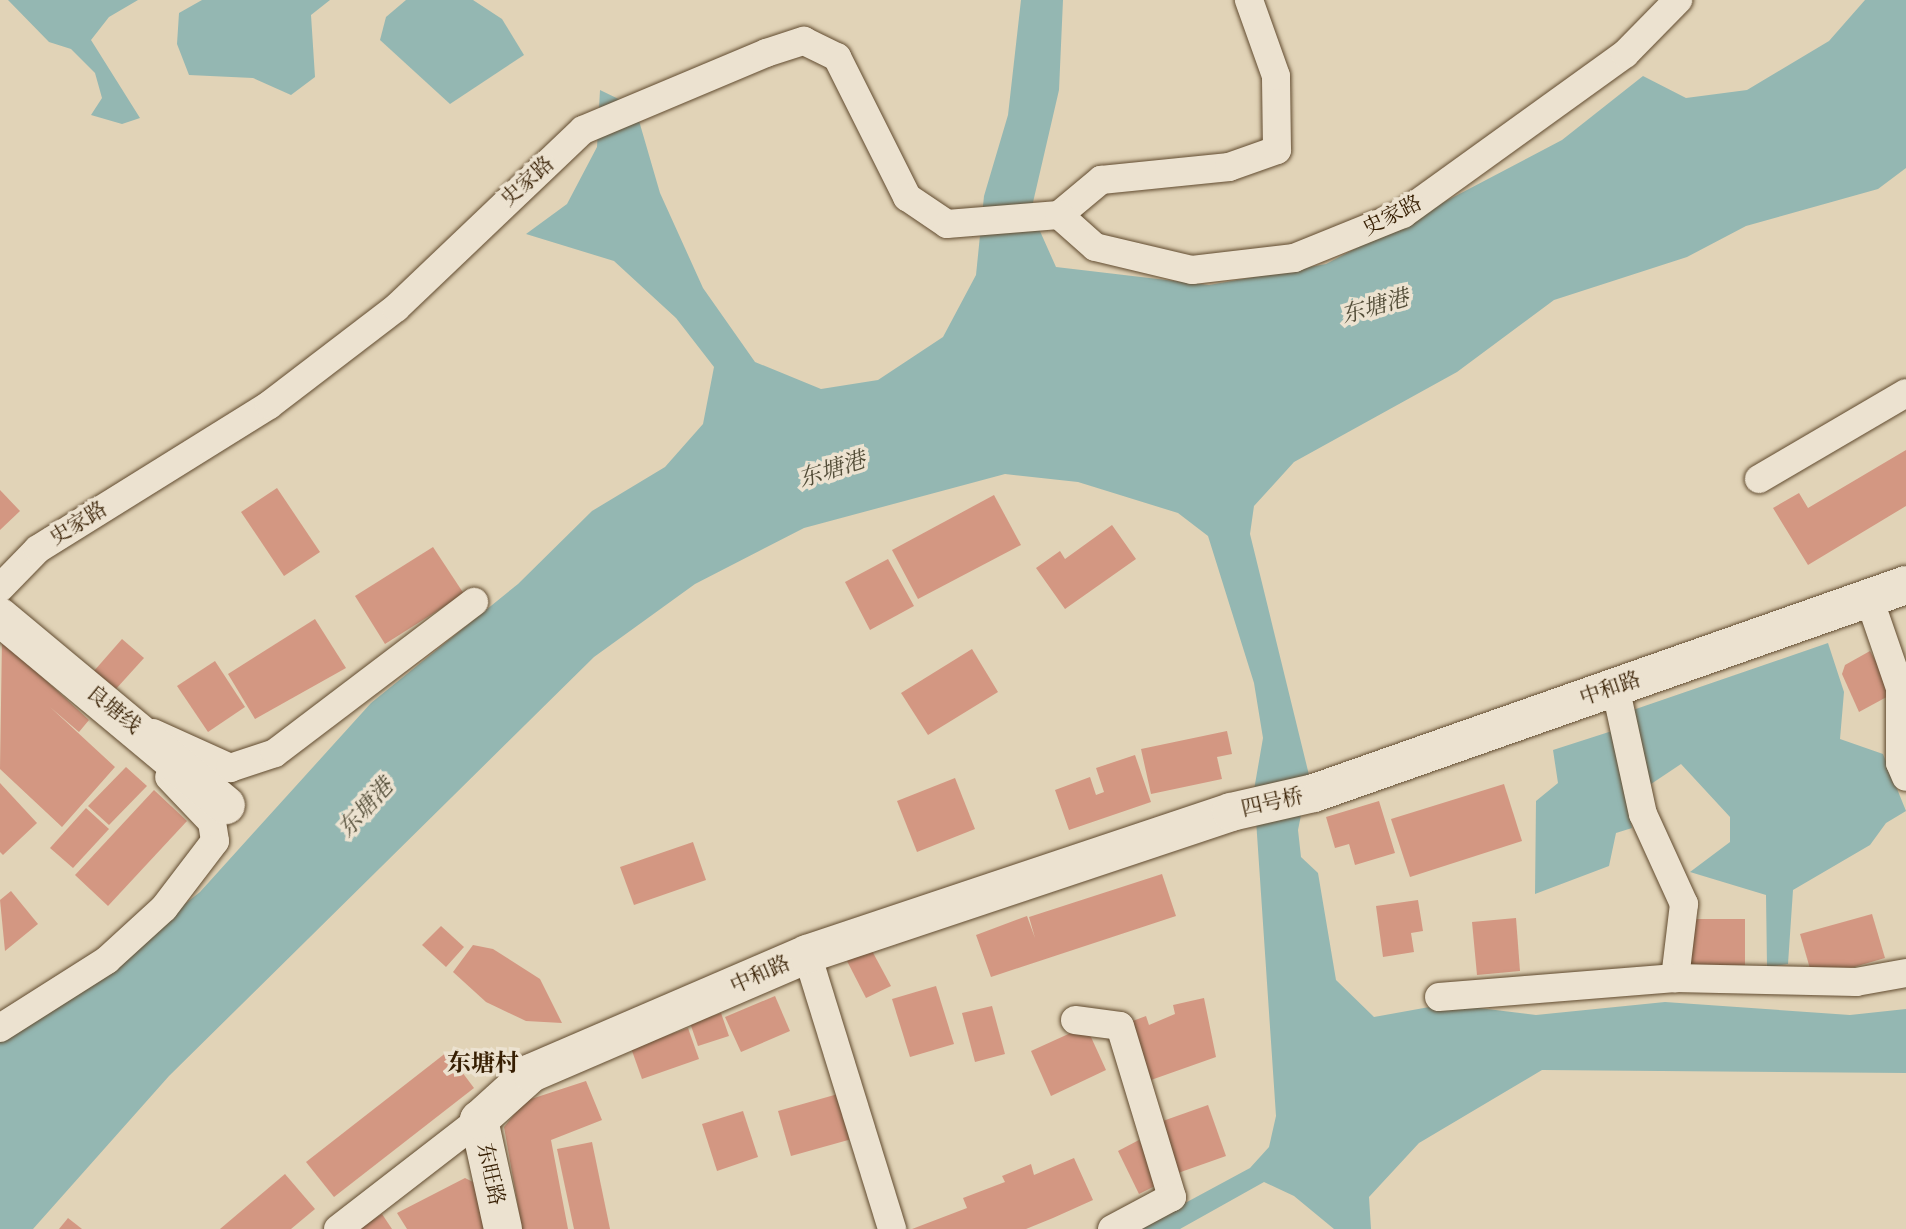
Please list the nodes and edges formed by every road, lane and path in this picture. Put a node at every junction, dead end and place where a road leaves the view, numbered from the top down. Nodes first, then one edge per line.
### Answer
1 (1249, 0) edge
2 (1678, 0) edge
3 (1059, 215) junction
4 (1906, 393) edge
5 (1759, 480) dead end
6 (1906, 585) edge
7 (0, 588) edge
8 (1869, 598) junction
9 (474, 602) dead end
10 (0, 617) edge
11 (1615, 686) junction
12 (134, 726) junction
13 (1906, 777) edge
14 (1314, 793) joint
15 (226, 804) dead end
16 (1231, 812) joint
17 (807, 954) junction
18 (1906, 973) edge
19 (1675, 978) junction
20 (1439, 997) dead end
21 (1075, 1020) dead end
22 (0, 1028) edge
23 (479, 1120) junction
24 (338, 1229) edge
25 (503, 1229) edge
26 (892, 1229) edge
27 (1112, 1229) edge

1 - 3 street
2 - 3 street, 史家路
3 - 7 street, 史家路
4 - 5 street
6 - 8 street, 中和路
8 - 11 street, 中和路
8 - 13 street
9 - 12 street
10 - 12 street, 良塘线
11 - 14 street, 中和路
11 - 19 street
12 - 15 street, 良塘线
12 - 22 street
14 - 16 street, 四号桥
16 - 17 street, 中和路
17 - 23 street, 中和路
17 - 26 street
18 - 19 street
19 - 20 street
21 - 27 street
23 - 24 street, 中和路
23 - 25 street, 东旺路

